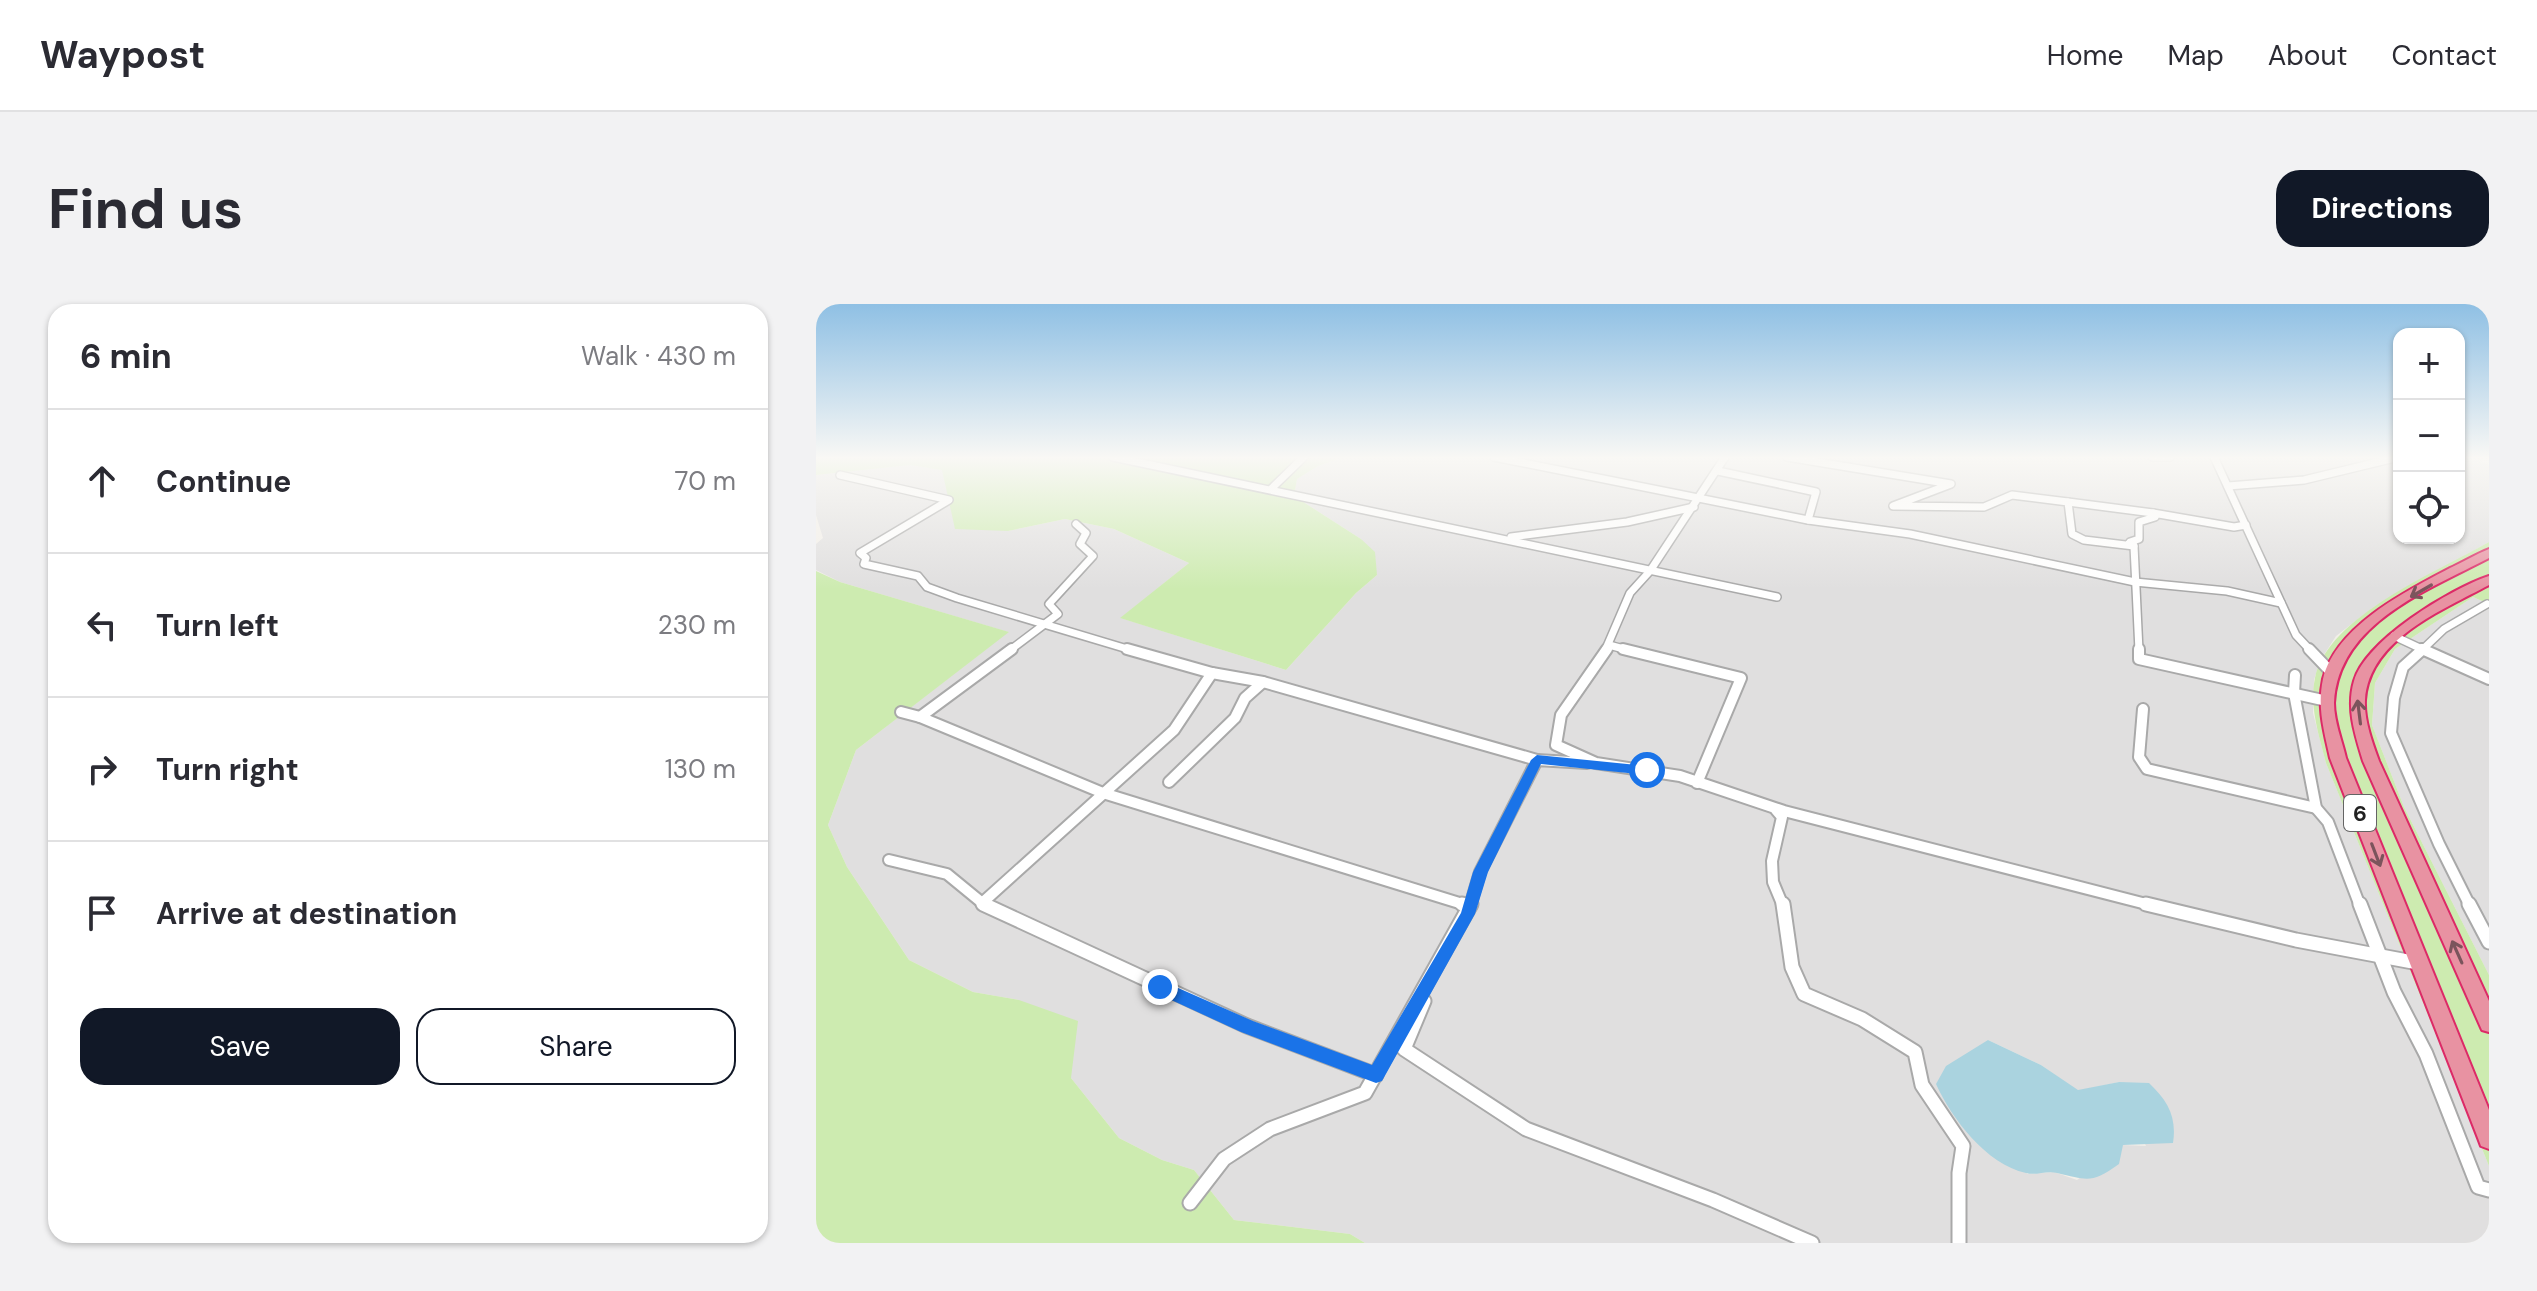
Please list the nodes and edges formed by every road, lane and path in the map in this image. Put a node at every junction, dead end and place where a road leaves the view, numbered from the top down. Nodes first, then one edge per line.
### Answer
1 (948, 501) edge
2 (1325, 501) edge
3 (1691, 501) edge
4 (1813, 501) edge
5 (1907, 501) edge
6 (1998, 501) edge
7 (2059, 501) edge
8 (2235, 501) edge
9 (1696, 502) junction
10 (2068, 502) junction
11 (2153, 513) junction
12 (1808, 520) junction
13 (1076, 524) dead end
14 (2246, 525) junction
15 (1506, 538) junction
16 (2134, 546) junction
17 (2489, 553) edge
18 (1650, 571) junction
19 (2489, 580) edge
20 (2135, 582) junction
21 (1777, 597) dead end
22 (2281, 603) junction
23 (2487, 604) dead end
24 (1046, 625) junction
25 (2394, 636) junction
26 (1609, 645) junction
27 (2422, 648) junction
28 (2331, 672) junction
29 (1212, 673) junction
30 (2295, 675) dead end
31 (2489, 679) edge
32 (1263, 682) junction
33 (2327, 701) junction
34 (2143, 709) dead end
35 (901, 712) dead end
36 (920, 717) junction
37 (1537, 760) junction
38 (1596, 763) junction
39 (1169, 782) dead end
40 (1697, 783) junction
41 (1103, 793) junction
42 (2316, 808) junction
43 (1776, 810) dead end
44 (889, 860) dead end
45 (1475, 885) dead end
46 (982, 903) junction
47 (1470, 906) junction
48 (2489, 942) edge
49 (2380, 957) junction
50 (2418, 963) junction
51 (2489, 1023) edge
52 (1376, 1075) junction
53 (2489, 1138) edge
54 (2489, 1190) edge
55 (1190, 1203) dead end
56 (1812, 1243) edge
57 (1959, 1243) edge

1 - 24 street
2 - 15 street
3 - 9 street
4 - 12 street
5 - 6 street
7 - 10 street
8 - 14 street
9 - 12 street
9 - 15 street
9 - 18 street
10 - 11 street
10 - 16 street
11 - 14 street
11 - 16 street
12 - 20 street
13 - 24 street
14 - 22 street
15 - 18 street
16 - 20 street
17 -> 28 highway, 6
18 - 21 street
18 - 26 street
19 - 25 highway, 6
20 - 22 street
20 - 33 street
22 - 28 street
23 - 27 street
24 - 29 street
24 - 36 street
25 - 27 street
51 -> 25 highway, 6
26 - 38 street
26 - 40 street
27 - 31 street
27 - 48 street
28 - 33 highway, 6
29 - 32 street
29 - 41 street
30 - 42 street
32 - 37 street
32 - 39 street
33 -> 50 highway, 6
34 - 42 street
35 - 36 street
36 - 41 street
37 - 38 street
37 - 47 street
38 - 40 street
40 - 49 street
41 - 46 street
41 - 47 street
42 - 49 street
43 - 57 street
44 - 46 street
45 - 56 street
46 - 52 street
47 - 52 street
49 - 50 street
49 - 54 street
50 - 53 highway, 6
52 - 55 street

